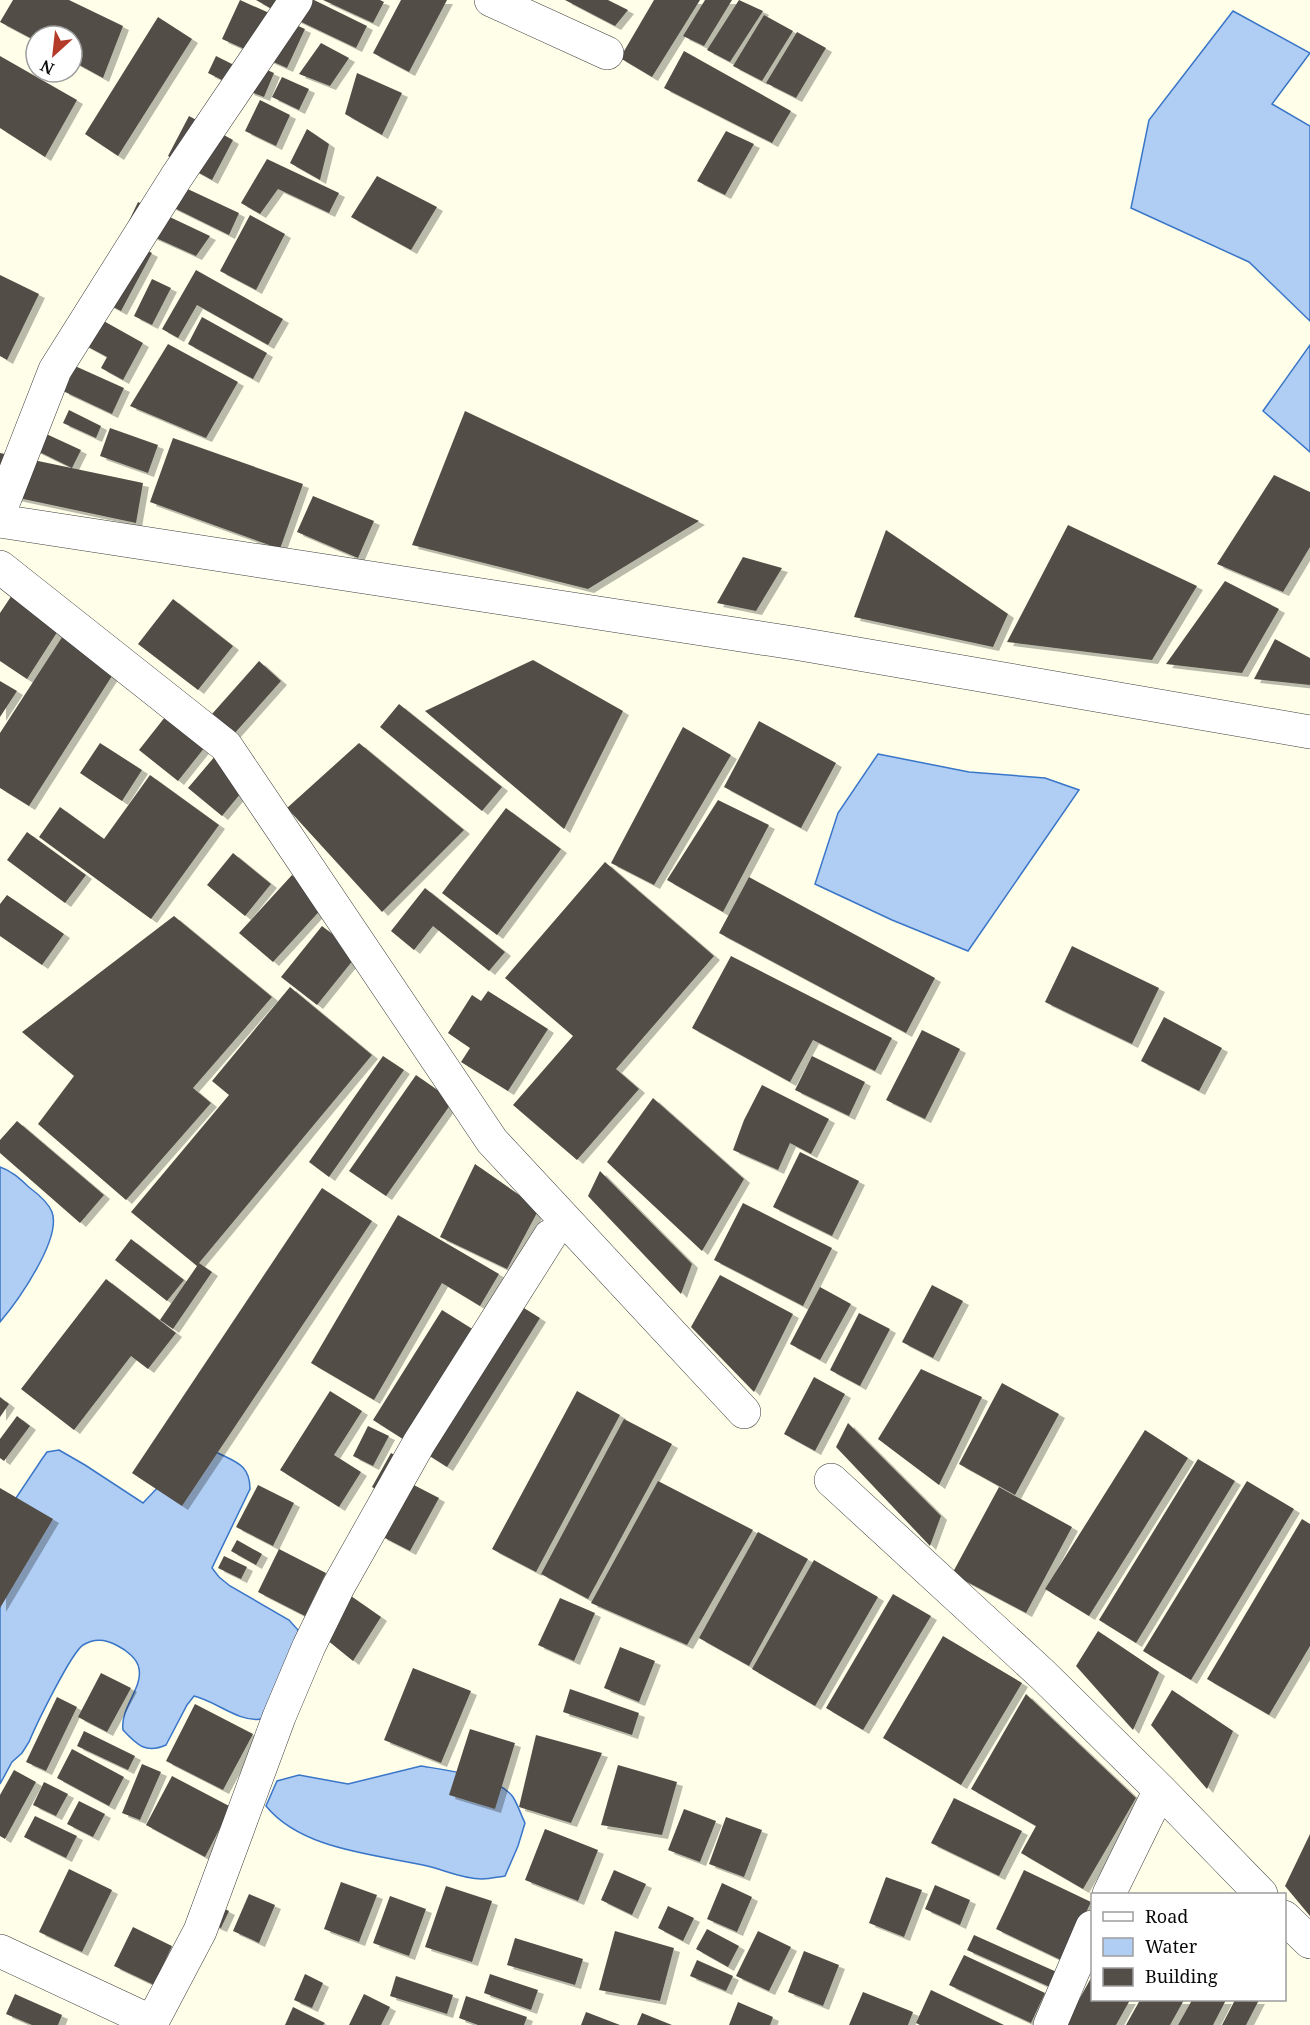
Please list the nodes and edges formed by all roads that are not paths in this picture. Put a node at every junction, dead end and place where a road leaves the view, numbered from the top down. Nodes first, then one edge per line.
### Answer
1 (296, 0) edge
2 (491, 0) edge
3 (607, 54) dead end
4 (0, 511) edge
5 (0, 521) edge
6 (0, 567) edge
7 (1310, 732) edge
8 (550, 1236) dead end
9 (744, 1412) dead end
10 (831, 1480) dead end
11 (1160, 1790) junction
12 (1109, 1893) edge
13 (1260, 1893) edge
14 (1286, 1919) edge
15 (1091, 1929) edge
16 (1310, 1942) edge
17 (0, 1951) edge
18 (1050, 2025) edge

1 - 4 street
2 - 3 street
5 - 7 street
6 - 9 street
8 - 17 street
10 - 11 street
11 - 12 street
11 - 13 street
14 - 16 street
15 - 18 street

